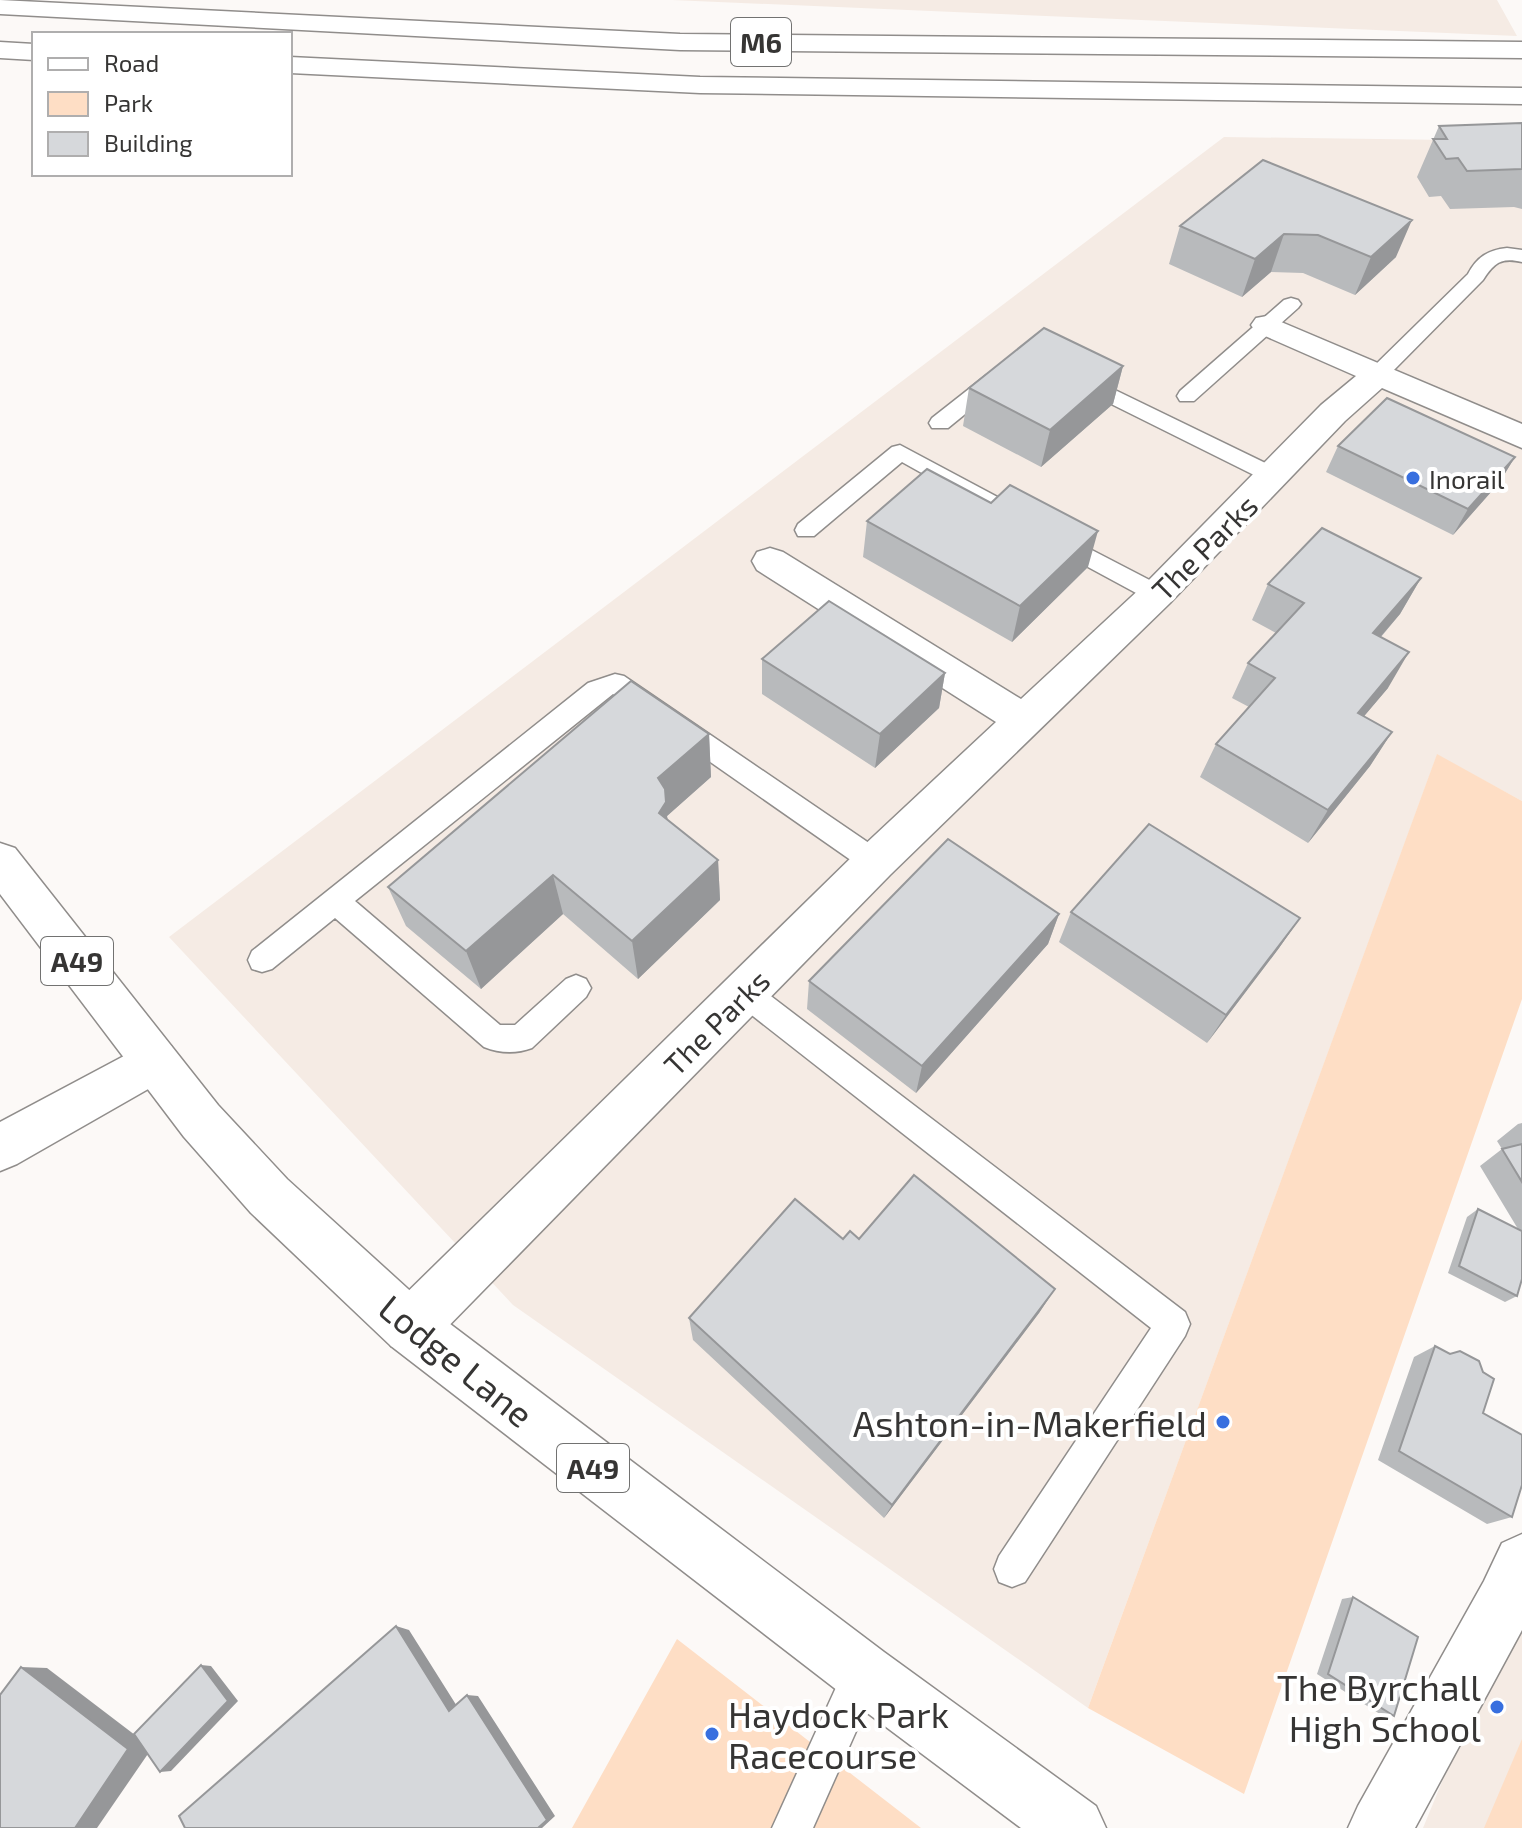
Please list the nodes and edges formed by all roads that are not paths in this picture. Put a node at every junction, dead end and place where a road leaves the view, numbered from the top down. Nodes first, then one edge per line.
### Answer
1 (0, 7) edge
2 (0, 50) edge
3 (1522, 50) edge
4 (32, 52) edge
5 (292, 65) edge
6 (1522, 96) edge
7 (1522, 256) edge
8 (1279, 315) joint
9 (1015, 364) edge
10 (1379, 373) junction
11 (1067, 374) edge
12 (1187, 396) dead end
13 (940, 423) dead end
14 (1522, 437) edge
15 (1274, 476) junction
16 (806, 530) dead end
17 (770, 561) dead end
18 (1157, 594) junction
19 (1026, 721) junction
20 (0, 861) edge
21 (875, 862) junction
22 (335, 901) junction
23 (262, 960) dead end
24 (576, 988) dead end
25 (745, 993) junction
26 (154, 1061) junction
27 (0, 1148) edge
28 (410, 1327) junction
29 (1522, 1563) edge
30 (1012, 1569) dead end
31 (863, 1673) junction
32 (792, 1828) edge
33 (1074, 1828) edge
34 (1380, 1828) edge

1 - 3 main road, M6
2 - 4 main road
5 - 6 main road, M6
7 - 10 lane
8 - 10 main road
8 - 12 lane
9 - 13 lane
10 - 14 main road
10 - 15 main road, The Parks
11 - 15 lane
15 - 18 main road, The Parks
16 - 18 lane
17 - 19 main road
18 - 19 main road, The Parks
19 - 21 main road, The Parks
20 - 26 main road, Lodge Lane / A49
21 - 22 lane
21 - 25 main road, The Parks
22 - 23 lane
22 - 24 lane
25 - 28 main road, The Parks
25 - 30 lane
26 - 27 main road
26 - 28 main road, Lodge Lane / A49
28 - 31 main road, Lodge Lane / A49
29 - 34 main road
31 - 32 lane
31 - 33 main road, Lodge Lane / A49

